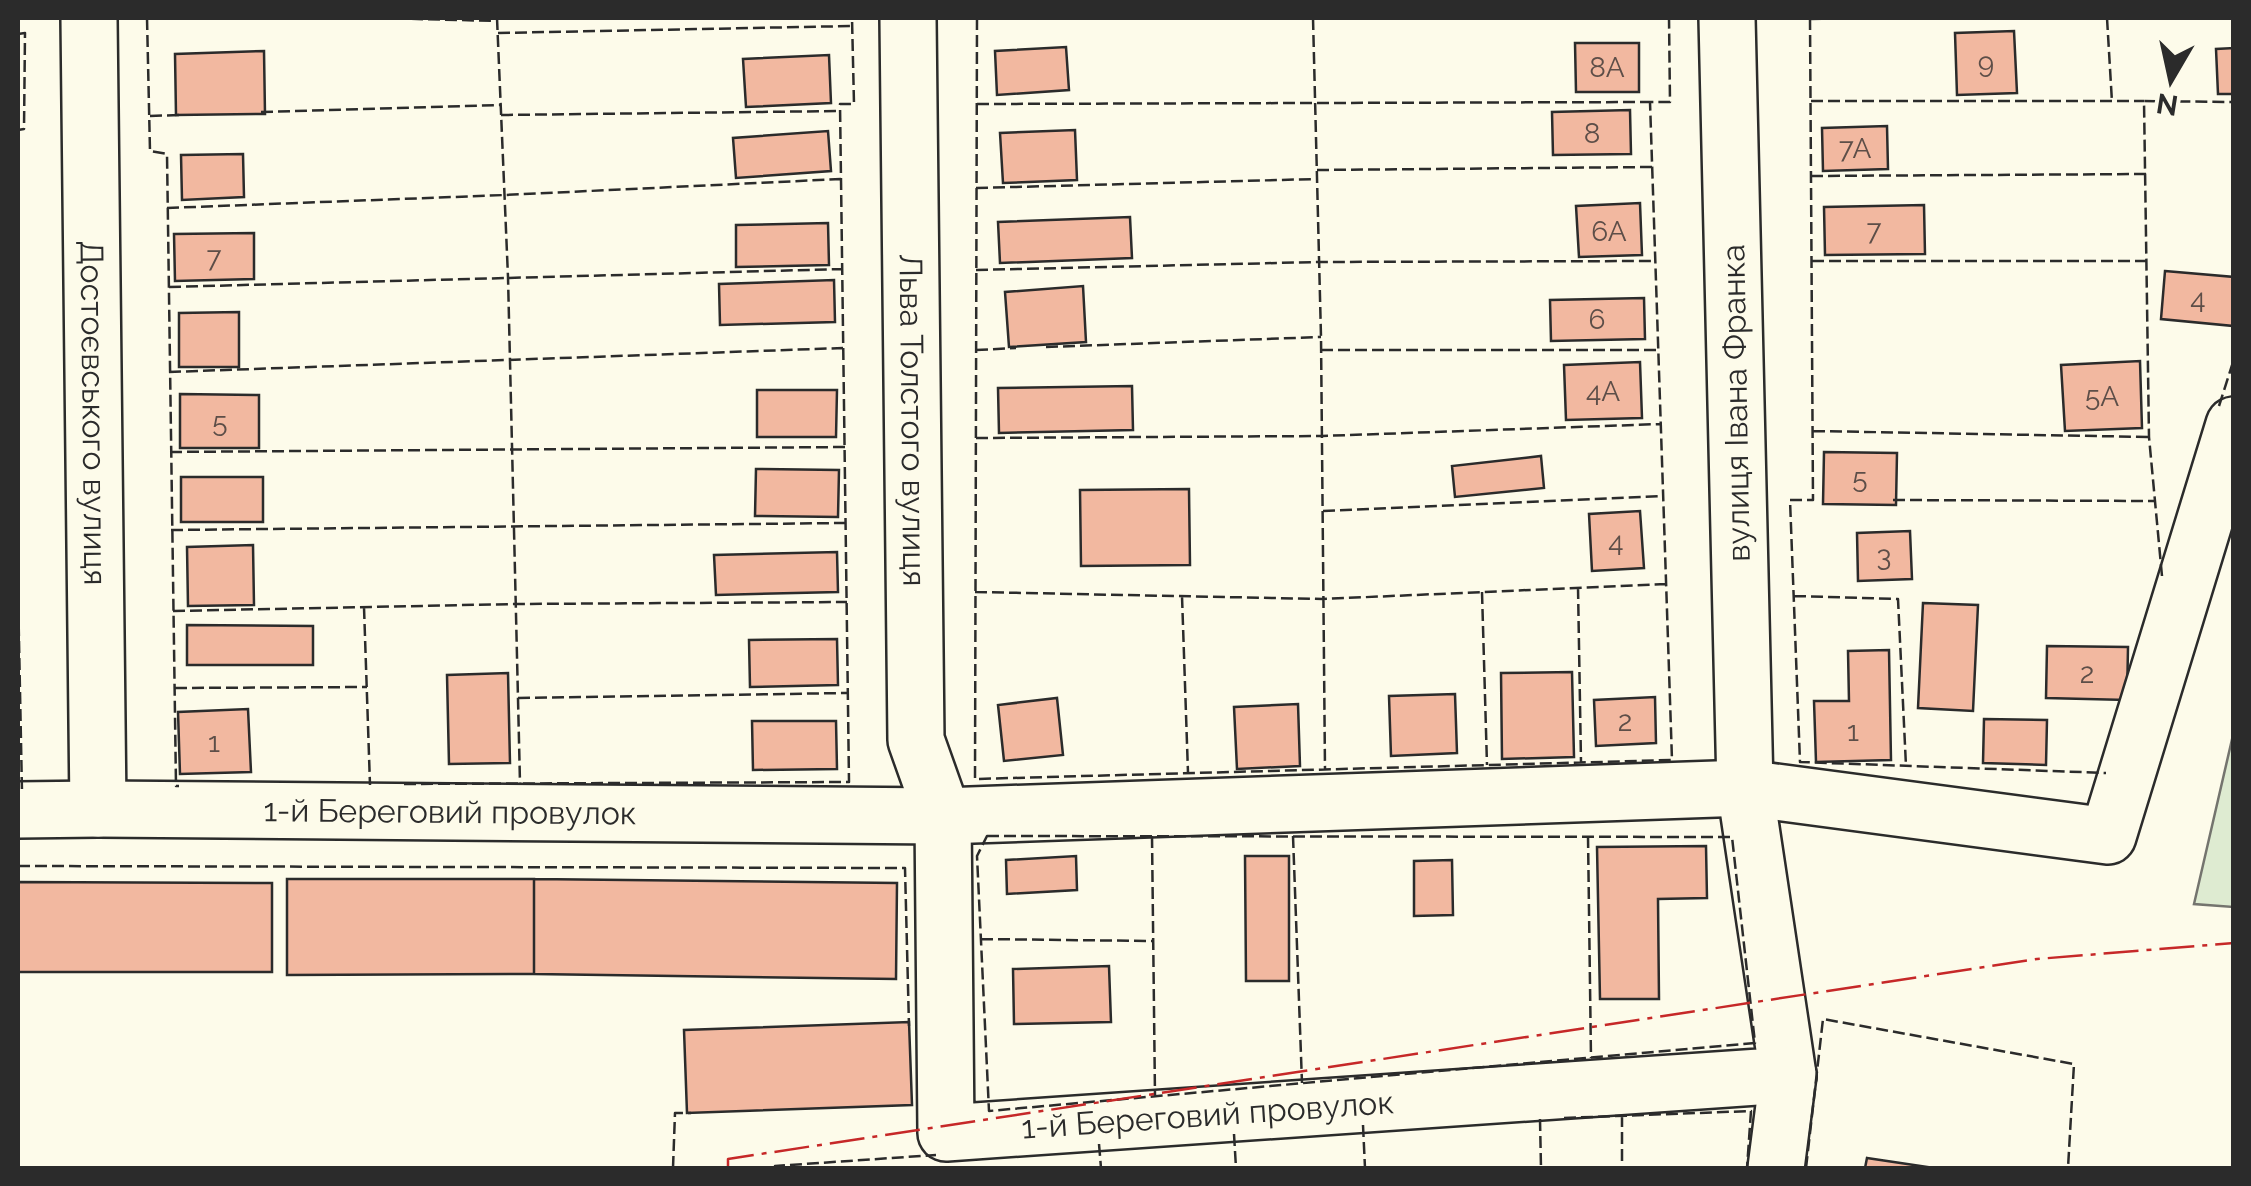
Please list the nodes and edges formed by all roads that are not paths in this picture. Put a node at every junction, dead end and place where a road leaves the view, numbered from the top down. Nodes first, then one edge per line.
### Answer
1 (90, 18) edge
2 (908, 18) edge
3 (1727, 18) edge
4 (2234, 425) edge
5 (1745, 788) junction
6 (98, 809) junction
7 (18, 810) edge
8 (943, 816) junction
9 (1788, 1075) junction
10 (1776, 1168) edge

1 - 6 street, Достоєвського вулиця
2 - 8 street, Льва Толстого вулиця
3 - 5 street, вулиця Івана Франка
4 - 5 street, 1-й Береговий провулок
5 - 8 street, 1-й Береговий провулок
5 - 9 street
6 - 7 street, 1-й Береговий провулок
6 - 8 street, 1-й Береговий провулок
8 - 9 street, 1-й Береговий провулок
9 - 10 street

